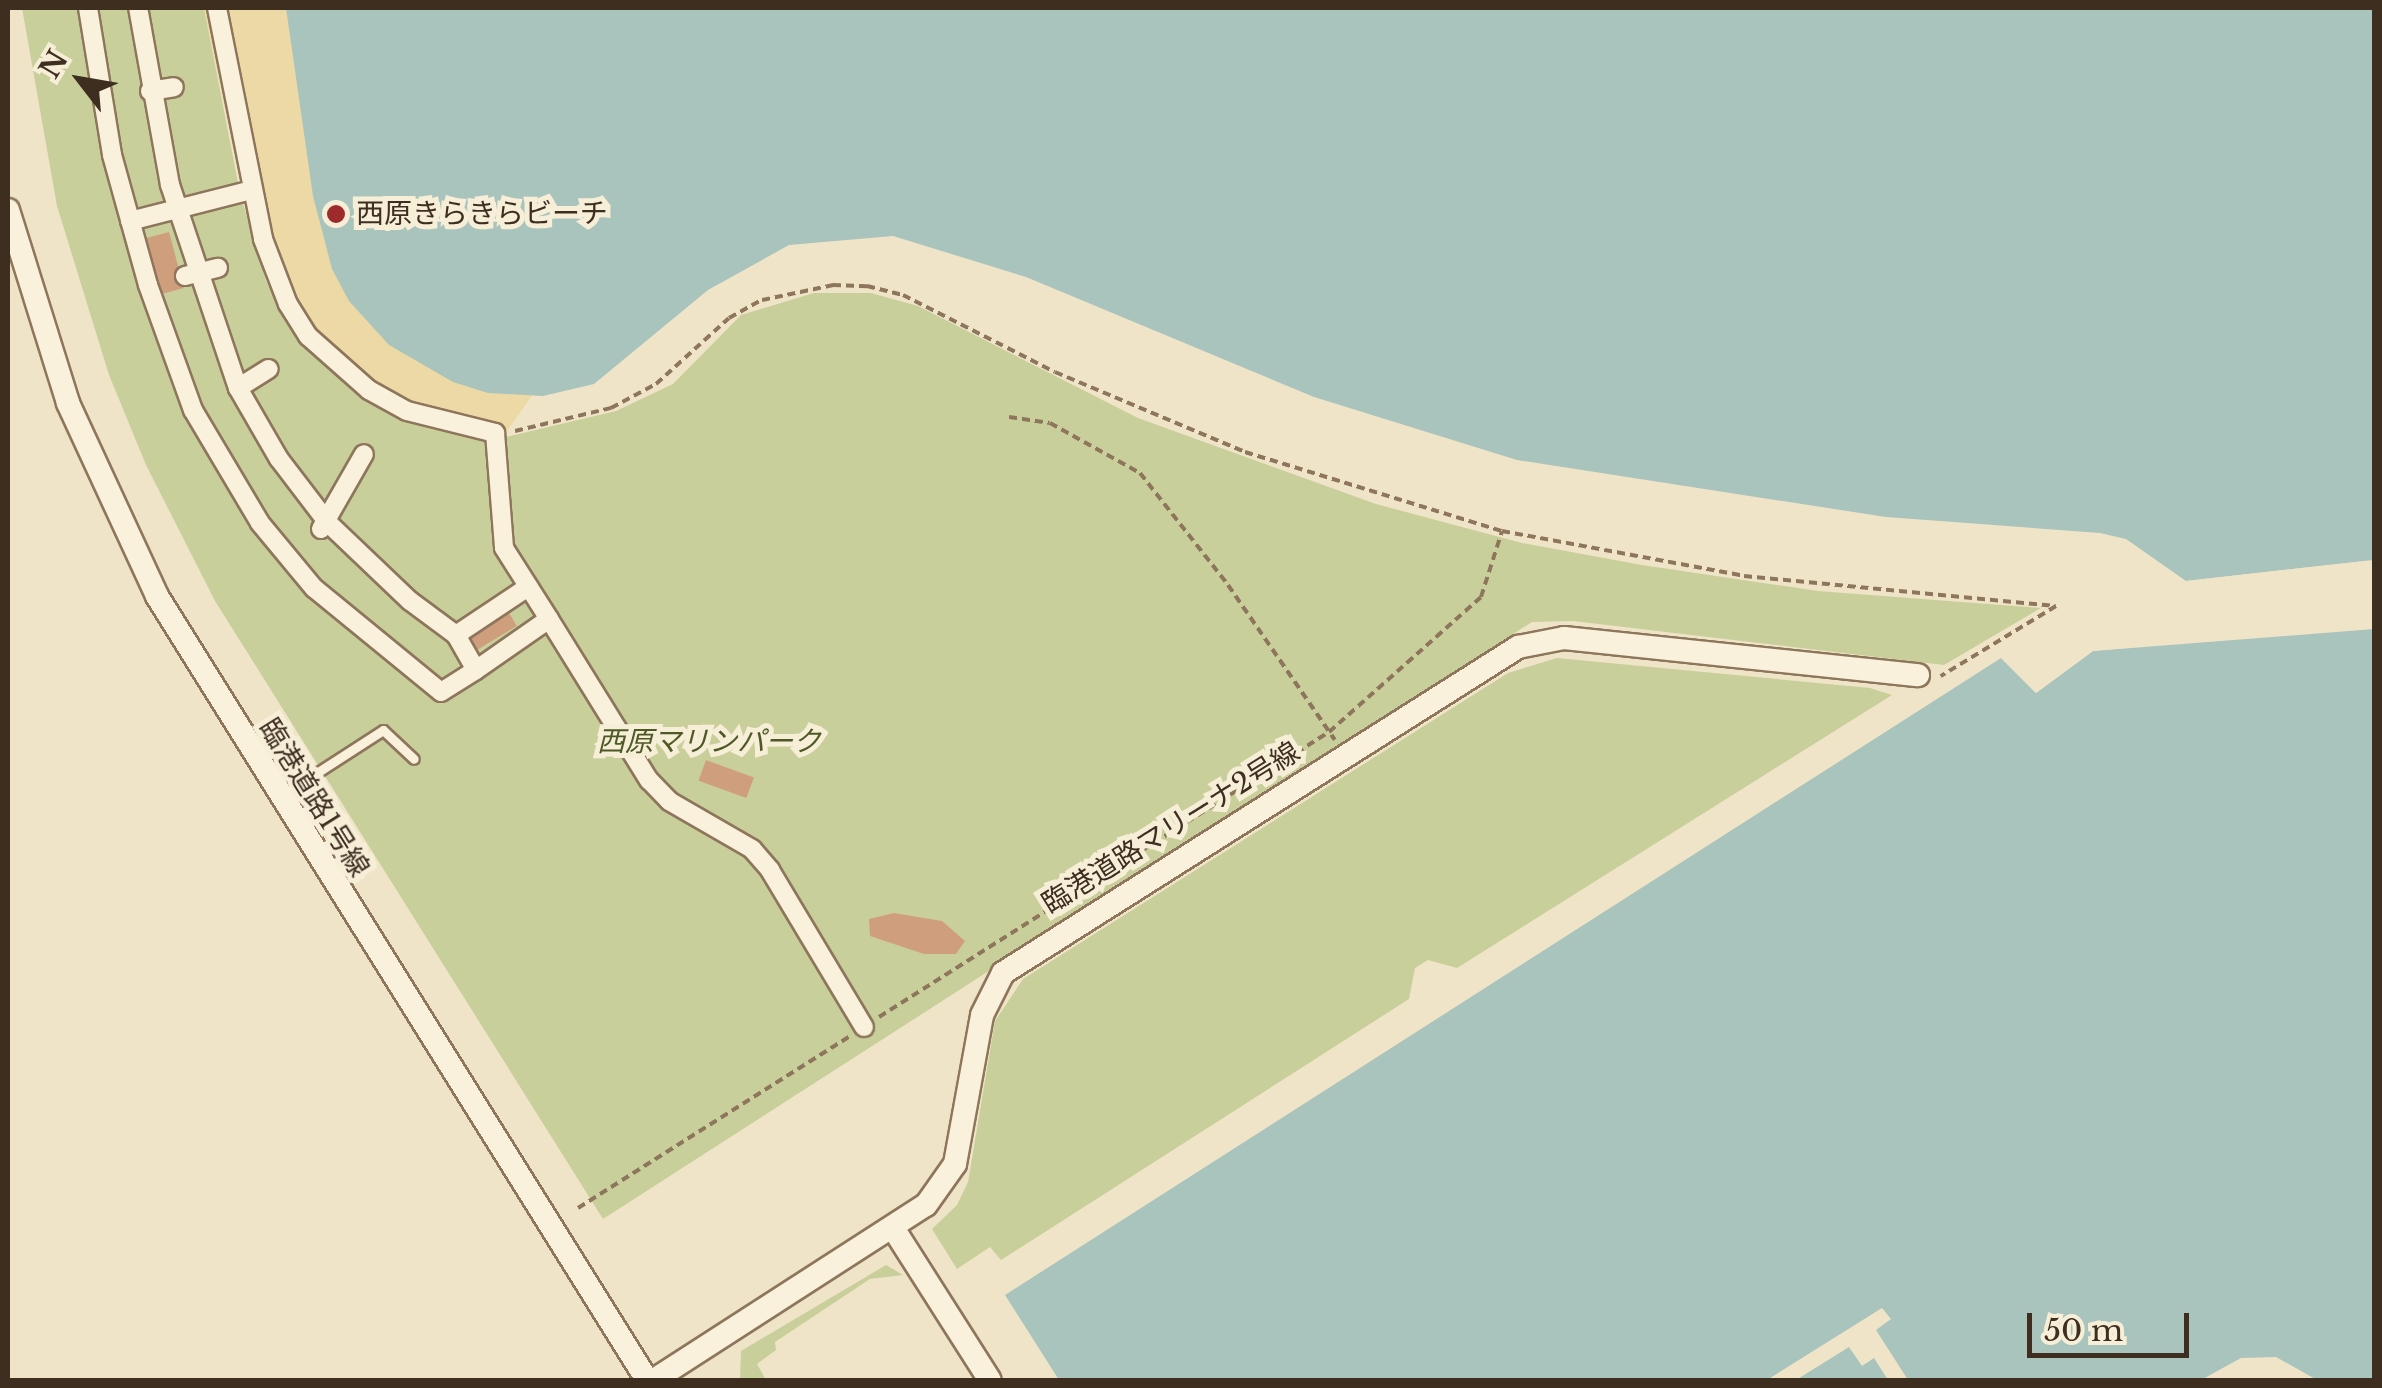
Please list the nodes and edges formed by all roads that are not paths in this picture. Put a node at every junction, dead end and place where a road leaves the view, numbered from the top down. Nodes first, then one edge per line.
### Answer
1 (88, 8) edge
2 (217, 8) edge
3 (136, 20) edge
4 (174, 87) dead end
5 (150, 91) junction
6 (252, 190) junction
7 (176, 209) junction
8 (8, 210) edge
9 (130, 221) junction
10 (218, 268) dead end
11 (190, 275) junction
12 (269, 369) dead end
13 (238, 388) junction
14 (364, 454) dead end
15 (325, 526) junction
16 (528, 587) junction
17 (549, 620) junction
18 (456, 636) junction
19 (476, 670) junction
20 (1924, 679) road end
21 (414, 759) dead end
22 (278, 798) junction
23 (864, 1028) road end
24 (893, 1228) junction
25 (650, 1380) edge
26 (990, 1380) edge

1 - 9 street
2 - 6 street
3 - 5 street
4 - 5 street
5 - 7 street
6 - 7 street
6 - 16 street
7 - 9 street
7 - 11 street
8 - 22 street, 臨港道路1号線
9 - 19 street
10 - 11 street
11 - 13 street
12 - 13 street
13 - 15 street
14 - 15 street
15 - 18 street
16 - 17 street
16 - 18 street
17 - 19 street
17 - 23 street
18 - 19 street
20 - 24 street, 臨港道路マリーナ2号線
21 - 22 lane
22 - 25 street, 臨港道路1号線
24 - 25 street, 臨港道路マリーナ2号線
24 - 26 street

